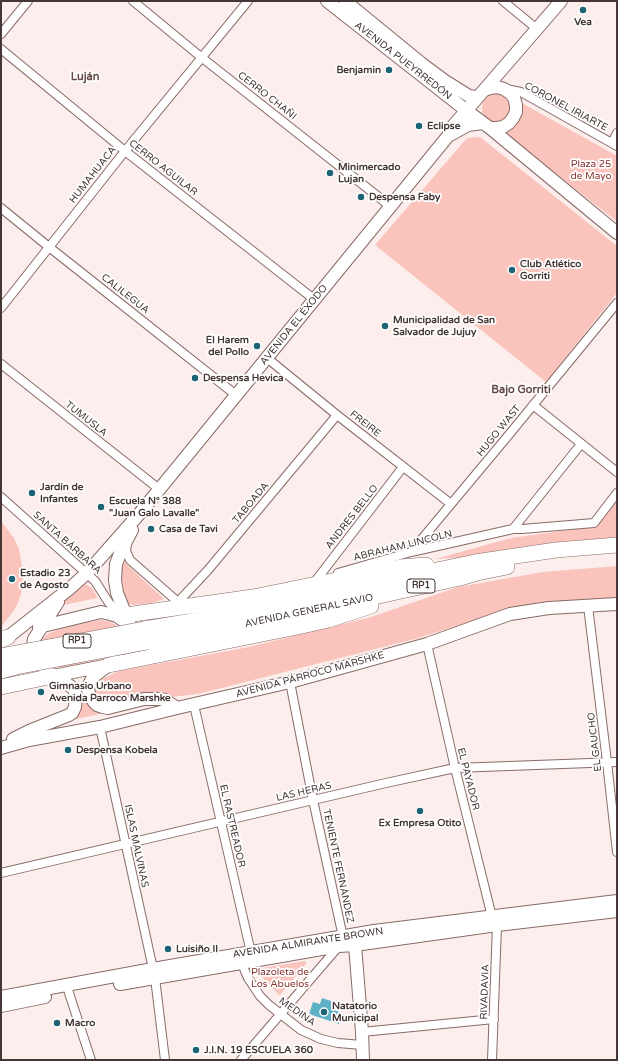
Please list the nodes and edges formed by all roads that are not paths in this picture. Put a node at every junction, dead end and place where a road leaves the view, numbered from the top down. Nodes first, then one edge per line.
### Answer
1 (28, 1) edge
2 (133, 1) edge
3 (248, 1) edge
4 (327, 1) edge
5 (345, 1) edge
6 (502, 1) edge
7 (561, 1) edge
8 (537, 29) junction
9 (1, 34) edge
10 (1, 49) edge
11 (201, 57) junction
12 (504, 89) junction
13 (480, 96) junction
14 (467, 111) junction
15 (484, 124) junction
16 (617, 133) edge
17 (448, 136) junction
18 (614, 144) edge
19 (125, 151) junction
20 (390, 206) junction
21 (1, 208) edge
22 (617, 233) edge
23 (49, 247) junction
24 (314, 300) junction
25 (617, 303) edge
26 (1, 308) edge
27 (267, 358) junction
28 (1, 364) edge
29 (236, 395) junction
30 (533, 405) junction
31 (338, 415) junction
32 (582, 444) junction
33 (403, 467) junction
34 (617, 472) edge
35 (159, 489) junction
36 (617, 493) edge
37 (1, 497) edge
38 (451, 504) junction
39 (140, 513) junction
40 (514, 529) junction
41 (132, 530) junction
42 (617, 545) edge
43 (411, 552) junction
44 (617, 555) edge
45 (87, 572) junction
46 (317, 579) junction
47 (443, 581) junction
48 (69, 589) junction
49 (617, 604) edge
50 (180, 605) junction
51 (588, 606) junction
52 (225, 615) junction
53 (123, 618) junction
54 (43, 625) junction
55 (4, 639) edge
56 (427, 644) junction
57 (1, 656) edge
58 (109, 665) junction
59 (1, 671) edge
60 (53, 676) junction
61 (290, 682) junction
62 (1, 686) edge
63 (194, 705) junction
64 (177, 708) junction
65 (100, 727) junction
66 (1, 747) edge
67 (607, 762) junction
68 (617, 762) edge
69 (455, 768) junction
70 (313, 800) junction
71 (221, 822) junction
72 (126, 844) junction
73 (617, 852) edge
74 (1, 873) edge
75 (617, 901) edge
76 (617, 911) edge
77 (495, 921) junction
78 (356, 940) junction
79 (341, 942) junction
80 (246, 958) junction
81 (154, 974) junction
82 (68, 989) junction
83 (1, 997) edge
84 (1, 1006) edge
85 (280, 1013) junction
86 (494, 1019) junction
87 (362, 1032) junction
88 (362, 1045) junction
89 (91, 1060) edge
90 (165, 1060) edge
91 (241, 1060) edge
92 (363, 1060) edge
93 (492, 1060) edge

1 - 9 street
2 - 11 street, CERRO CHAÑI
3 - 11 street, HUMAHUACA
4 - 14 main road, AVENIDA PUEYRREDÓN
5 - 13 main road, AVENIDA PUEYRREDÓN
6 - 8 street
7 - 8 main road, AVENIDA EL ÉXODO
8 - 13 main road, AVENIDA EL ÉXODO
10 - 19 street, CERRO AGUILAR
11 - 19 street, HUMAHUACA
11 - 20 street, CERRO CHAÑI
12 - 13 main road
12 - 15 main road
12 - 18 street, CORONEL IRIARTE
13 - 14 main road, AVENIDA EL ÉXODO
13 - 15 main road
14 - 15 main road, AVENIDA PUEYRREDÓN
14 - 17 main road, AVENIDA EL ÉXODO
15 - 17 main road, AVENIDA EL ÉXODO
15 - 22 main road, AVENIDA PUEYRREDÓN
16 - 18 street
17 - 20 main road, AVENIDA EL ÉXODO
19 - 23 street, HUMAHUACA
19 - 24 street, CERRO AGUILAR
20 - 24 main road, AVENIDA EL ÉXODO
21 - 23 street, CALILEGUA
23 - 26 street, HUMAHUACA
23 - 29 street, CALILEGUA
24 - 27 main road, AVENIDA EL ÉXODO
25 - 30 street, HUGO WAST
27 - 29 main road, AVENIDA EL ÉXODO
27 - 31 street, FREIRE
28 - 35 street, TUMUSLA
29 - 35 main road, AVENIDA EL ÉXODO
30 - 32 street
30 - 38 street, HUGO WAST
31 - 33 street, FREIRE
31 - 50 street, TABOADA
32 - 34 street
32 - 40 street
33 - 38 street, FREIRE
33 - 46 street, ANDRES BELLO
35 - 39 main road, AVENIDA EL ÉXODO
36 - 40 street, ABRAHAM LINCOLN
37 - 45 street, SANTA BÁRBARA
38 - 43 street, HUGO WAST
39 - 41 main road, AVENIDA EL ÉXODO
39 - 45 main road, AVENIDA EL ÉXODO
40 - 43 street, ABRAHAM LINCOLN
41 - 50 street
41 - 53 main road, AVENIDA EL ÉXODO
42 - 52 highway
43 - 46 street, ABRAHAM LINCOLN
44 - 47 highway, AVENIDA GENERAL SAVIO / RP1
45 - 48 main road, AVENIDA EL ÉXODO
45 - 53 street, SANTA BÁRBARA
46 - 52 street, ABRAHAM LINCOLN
47 - 52 highway, AVENIDA GENERAL SAVIO / RP1
47 - 58 highway
48 - 54 main road, AVENIDA EL ÉXODO
48 - 55 main road, AVENIDA EL ÉXODO
49 - 51 main road, AVENIDA PÁRROCO MARSHKE
50 - 52 highway
50 - 53 highway
51 - 56 main road, AVENIDA PÁRROCO MARSHKE
51 - 67 street, EL GAUCHO
52 - 57 highway, AVENIDA GENERAL SAVIO / RP1, bridge
52 - 59 highway, AVENIDA GENERAL SAVIO / RP1, bridge
53 - 54 main road
53 - 58 main road, AVENIDA EL ÉXODO
54 - 55 main road
54 - 60 main road, AVENIDA EL ÉXODO
56 - 61 main road, AVENIDA PÁRROCO MARSHKE
56 - 69 street, EL PAYADOR
58 - 60 main road
58 - 64 main road, AVENIDA EL ÉXODO
60 - 62 highway
60 - 66 main road
61 - 63 main road, AVENIDA PÁRROCO MARSHKE
61 - 70 street, TENIENTE FERNÁNDEZ
63 - 64 main road, AVENIDA PÁRROCO MARSHKE
63 - 71 street, EL RASTREADOR
64 - 65 main road, AVENIDA PÁRROCO MARSHKE
65 - 66 main road, AVENIDA PÁRROCO MARSHKE
65 - 72 street, ISLAS MALVINAS
67 - 68 street, LAS HERAS
67 - 69 street, LAS HERAS
67 - 73 street, EL GAUCHO
69 - 70 street, LAS HERAS
69 - 77 street, EL PAYADOR
70 - 71 street, LAS HERAS
70 - 79 street, TENIENTE FERNÁNDEZ
71 - 72 street, LAS HERAS
71 - 80 street, EL RASTREADOR
72 - 74 street, LAS HERAS
72 - 81 street, ISLAS MALVINAS
75 - 77 main road, AVENIDA ALMIRANTE BROWN
76 - 77 main road, AVENIDA ALMIRANTE BROWN
77 - 78 main road, AVENIDA ALMIRANTE BROWN
77 - 86 street, RIVADAVIA
78 - 79 main road, AVENIDA ALMIRANTE BROWN
78 - 87 main road
79 - 80 main road, AVENIDA ALMIRANTE BROWN
79 - 85 street
80 - 81 main road, AVENIDA ALMIRANTE BROWN
80 - 85 street, MEDINA
81 - 82 main road, AVENIDA ALMIRANTE BROWN
81 - 90 street, ISLAS MALVINAS
82 - 83 main road, AVENIDA ALMIRANTE BROWN
82 - 84 main road, AVENIDA ALMIRANTE BROWN
82 - 89 street
85 - 88 street, MEDINA
85 - 91 street
86 - 87 street
86 - 93 street, RIVADAVIA
87 - 88 main road
88 - 92 main road

